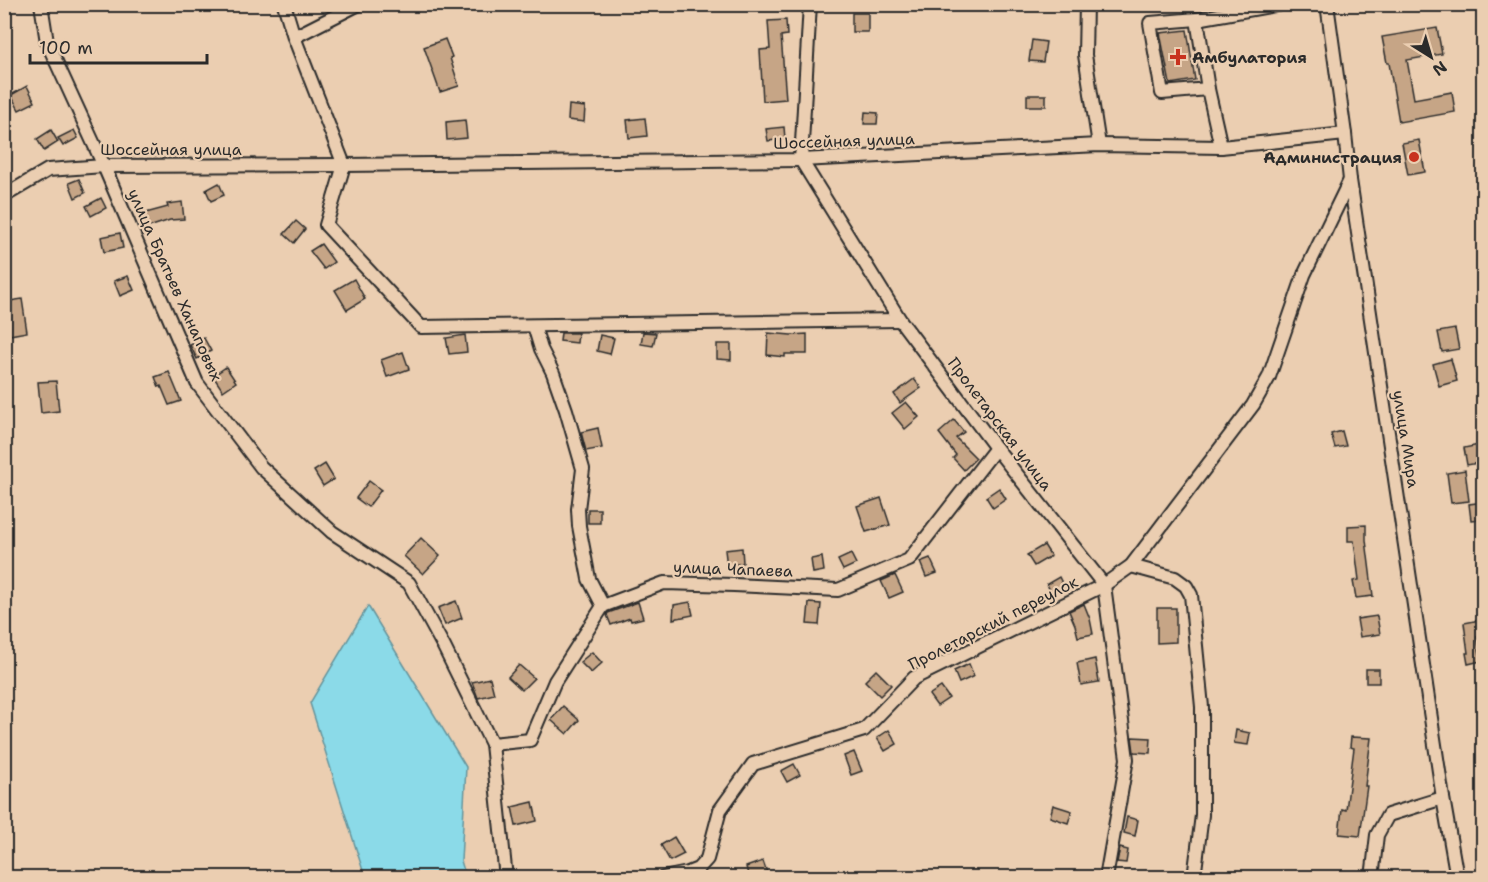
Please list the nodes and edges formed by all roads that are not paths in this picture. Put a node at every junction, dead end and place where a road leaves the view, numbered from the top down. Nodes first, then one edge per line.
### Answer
1 (41, 4) edge
2 (284, 4) edge
3 (359, 4) edge
4 (810, 4) edge
5 (1086, 4) edge
6 (1281, 4) edge
7 (1327, 4) edge
8 (1197, 19) junction
9 (294, 37) junction
10 (1208, 89) junction
11 (1345, 134) junction
12 (1099, 145) junction
13 (1221, 147) junction
14 (801, 160) junction
15 (344, 165) junction
16 (104, 166) junction
17 (1350, 180) junction
18 (4, 196) edge
19 (900, 320) junction
20 (534, 326) junction
21 (996, 448) junction
22 (1131, 566) junction
23 (1104, 585) junction
24 (603, 606) junction
25 (492, 744) junction
26 (1443, 798) junction
27 (506, 878) edge
28 (663, 878) edge
29 (1106, 878) edge
30 (1194, 878) edge
31 (1372, 878) edge
32 (1457, 878) edge

1 - 16 street, улица Братьев Ханаповых
2 - 9 street
3 - 9 street
4 - 14 street
5 - 12 street
6 - 8 street
7 - 11 street, улица Мира
8 - 10 street
8 - 10 street
9 - 15 street
10 - 13 street
11 - 13 street, Шоссейная улица
11 - 17 street, улица Мира
12 - 13 street, Шоссейная улица
12 - 14 street, Шоссейная улица
14 - 15 street, Шоссейная улица
14 - 19 street, Пролетарская улица
15 - 16 street, Шоссейная улица
15 - 20 street
16 - 18 street, Шоссейная улица
16 - 25 street, улица Братьев Ханаповых
17 - 22 street, Пролетарский переулок
17 - 26 street, улица Мира
19 - 20 street
19 - 21 street, Пролетарская улица
20 - 24 street
21 - 23 street, Пролетарская улица
21 - 24 street, улица Чапаева
22 - 23 street, Пролетарский переулок
22 - 30 street
23 - 28 street, Пролетарский переулок
23 - 29 street
24 - 25 street
25 - 27 street, улица Братьев Ханаповых
26 - 31 street
26 - 32 street, улица Мира

